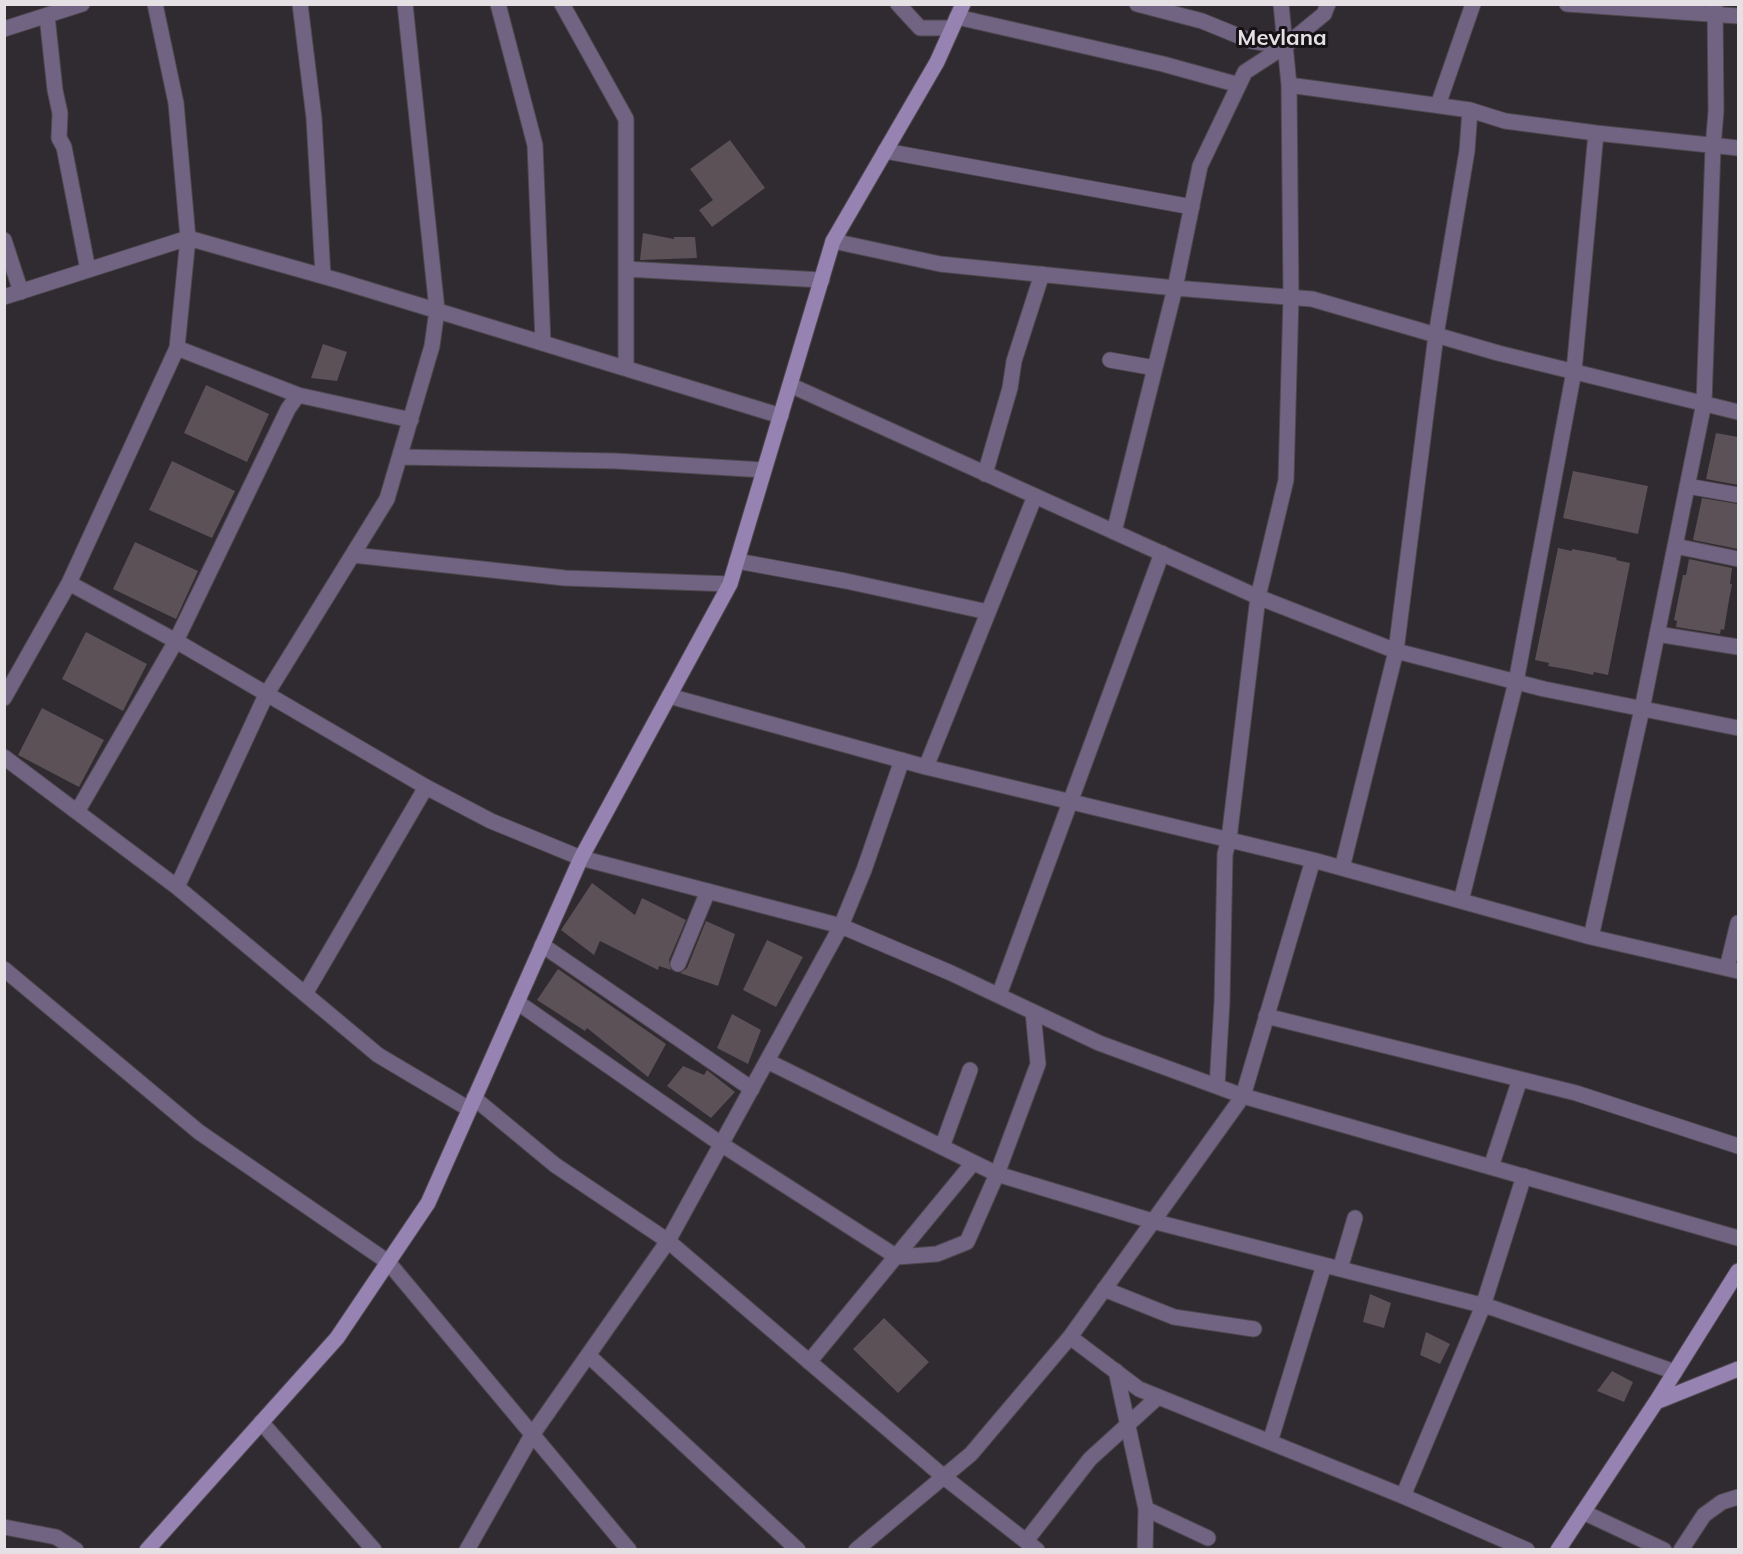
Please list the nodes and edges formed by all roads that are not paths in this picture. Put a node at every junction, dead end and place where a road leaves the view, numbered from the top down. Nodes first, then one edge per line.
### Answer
1 (82, 4) edge
2 (155, 4) edge
3 (300, 4) edge
4 (405, 4) edge
5 (498, 4) edge
6 (562, 4) edge
7 (898, 4) edge
8 (1137, 4) edge
9 (1281, 4) edge
10 (1328, 4) edge
11 (1473, 4) edge
12 (1567, 4) edge
13 (1715, 10) edge
14 (46, 16) junction
15 (957, 16) edge
16 (1738, 16) edge
17 (4, 28) edge
18 (1286, 46) junction
19 (1239, 85) junction
20 (1289, 85) junction
21 (1438, 105) junction
22 (1470, 110) junction
23 (1596, 134) junction
24 (1713, 147) junction
25 (1738, 148) edge
26 (885, 151) junction
27 (1192, 207) junction
28 (188, 238) junction
29 (4, 240) edge
30 (834, 241) junction
31 (626, 269) junction
32 (88, 270) junction
33 (1042, 274) junction
34 (323, 276) junction
35 (822, 280) junction
36 (1175, 288) junction
37 (21, 292) junction
38 (4, 297) edge
39 (1291, 297) junction
40 (437, 310) junction
41 (1436, 335) junction
42 (543, 343) junction
43 (177, 348) junction
44 (1110, 360) dead end
45 (626, 368) junction
46 (1155, 368) junction
47 (1574, 371) junction
48 (790, 385) junction
49 (298, 394) junction
50 (1704, 403) junction
51 (1738, 412) edge
52 (781, 416) junction
53 (411, 420) junction
54 (400, 457) junction
55 (764, 470) junction
56 (985, 474) junction
57 (1687, 486) junction
58 (1738, 495) edge
59 (1035, 496) junction
60 (1114, 532) junction
61 (1675, 546) junction
62 (1162, 553) junction
63 (353, 555) junction
64 (1738, 559) edge
65 (737, 561) junction
66 (69, 584) junction
67 (730, 584) junction
68 (1258, 597) junction
69 (988, 612) junction
70 (1657, 634) junction
71 (176, 641) junction
72 (1738, 647) edge
73 (1396, 651) junction
74 (1516, 682) junction
75 (266, 695) junction
76 (669, 696) junction
77 (4, 698) edge
78 (1642, 709) junction
79 (1738, 728) edge
80 (4, 757) edge
81 (902, 760) junction
82 (926, 767) junction
83 (426, 787) junction
84 (1071, 802) junction
85 (77, 813) junction
86 (1229, 839) junction
87 (580, 858) junction
88 (1313, 860) junction
89 (1342, 868) junction
90 (177, 888) junction
91 (708, 891) junction
92 (1461, 901) junction
93 (1738, 922) edge
94 (841, 926) junction
95 (1590, 937) junction
96 (542, 945) junction
97 (678, 964) dead end
98 (4, 969) edge
99 (1733, 970) edge
100 (305, 994) junction
101 (999, 995) junction
102 (517, 1002) junction
103 (1033, 1011) junction
104 (1266, 1016) junction
105 (766, 1061) junction
106 (970, 1070) dead end
107 (1520, 1079) junction
108 (1216, 1086) junction
109 (752, 1089) junction
110 (1243, 1096) junction
111 (472, 1104) junction
112 (722, 1144) junction
113 (1738, 1146) edge
114 (942, 1147) junction
115 (973, 1163) junction
116 (1491, 1167) junction
117 (997, 1174) junction
118 (1524, 1176) junction
119 (1355, 1218) dead end
120 (1152, 1221) junction
121 (1738, 1238) edge
122 (668, 1241) junction
123 (897, 1257) junction
124 (388, 1262) junction
125 (1324, 1265) junction
126 (1340, 1269) junction
127 (1738, 1271) edge
128 (1104, 1289) junction
129 (1483, 1306) junction
130 (1254, 1329) dead end
131 (1070, 1336) junction
132 (588, 1355) junction
133 (810, 1362) junction
134 (1738, 1370) edge
135 (1116, 1371) junction
136 (1675, 1372) junction
137 (1158, 1397) junction
138 (1656, 1402) junction
139 (261, 1422) junction
140 (1128, 1425) junction
141 (532, 1435) junction
142 (1270, 1442) junction
143 (944, 1477) junction
144 (1404, 1496) junction
145 (1738, 1497) edge
146 (1146, 1509) junction
147 (1583, 1512) junction
148 (4, 1527) edge
149 (1208, 1538) dead end
150 (1031, 1545) edge
151 (76, 1550) edge
152 (147, 1550) edge
153 (374, 1550) edge
154 (467, 1550) edge
155 (628, 1550) edge
156 (798, 1550) edge
157 (856, 1550) edge
158 (1144, 1550) edge
159 (1527, 1550) edge
160 (1558, 1550) edge
161 (1664, 1550) edge
162 (1681, 1550) edge

1 - 14 street
2 - 28 street
3 - 34 street
4 - 40 street
5 - 42 street
6 - 31 street
7 - 15 street
8 - 18 street
9 - 18 street
10 - 18 street
11 - 21 street
12 - 13 street
13 - 16 street
13 - 24 street
14 - 17 street
14 - 32 street
15 - 19 street
15 - 26 street
18 - 19 street
18 - 20 street
19 - 27 street
20 - 21 street
20 - 39 street
21 - 22 street
22 - 23 street
22 - 41 street
23 - 24 street
23 - 47 street
24 - 25 street
24 - 50 street
26 - 27 street
26 - 30 street
27 - 36 street
28 - 32 street
28 - 34 street
28 - 43 street
29 - 37 street
30 - 33 street
30 - 35 street
31 - 35 street
31 - 45 street
32 - 37 street
33 - 36 street
33 - 56 street
34 - 40 street
35 - 48 street
36 - 39 street
36 - 46 street
37 - 38 street
39 - 41 street
39 - 68 street
40 - 42 street
40 - 53 street
41 - 47 street
41 - 73 street
42 - 45 street
43 - 49 street
43 - 66 street
44 - 46 street
45 - 52 street
46 - 60 street
47 - 50 street
47 - 74 street
48 - 52 street
48 - 56 street
49 - 53 street
49 - 71 street
50 - 51 street
50 - 57 street
52 - 55 street
53 - 54 street
54 - 55 street
54 - 63 street
55 - 65 street
56 - 59 street
57 - 58 street
57 - 61 street
59 - 60 street
59 - 69 street
60 - 62 street
61 - 64 street
61 - 70 street
62 - 68 street
62 - 84 street
63 - 67 street
63 - 75 street
65 - 67 street
65 - 69 street
66 - 71 street
66 - 77 street
67 - 76 street
68 - 73 street
68 - 86 street
69 - 82 street
70 - 72 street
70 - 78 street
71 - 75 street
71 - 85 street
73 - 74 street
73 - 89 street
74 - 78 street
74 - 92 street
75 - 83 street
75 - 90 street
76 - 81 street
76 - 87 street
78 - 79 street
78 - 95 street
80 - 85 street
81 - 82 street
81 - 94 street
82 - 84 street
83 - 87 street
83 - 100 street
84 - 86 street
84 - 101 street
85 - 90 street
86 - 88 street
86 - 108 street
87 - 91 street
87 - 96 street
88 - 89 street
88 - 104 street
89 - 92 street
90 - 100 street
91 - 94 street
91 - 97 street
92 - 95 street
93 - 99 street
94 - 101 street
94 - 105 street
95 - 99 street
96 - 102 street
96 - 109 street
98 - 124 street
100 - 111 street
101 - 103 street
102 - 111 street
102 - 112 street
103 - 108 street
103 - 117 street
104 - 107 street
104 - 110 street
105 - 109 street
105 - 114 street
106 - 114 street
107 - 113 street
107 - 116 street
108 - 110 street
109 - 112 street
110 - 116 street
110 - 120 street
111 - 122 street
111 - 124 street
112 - 122 street
112 - 123 street
114 - 115 street
115 - 117 street
115 - 123 street
116 - 118 street
117 - 120 street
117 - 123 street
118 - 121 street
118 - 129 street
119 - 126 street
120 - 125 street
120 - 128 street
122 - 132 street
122 - 133 street
123 - 133 street
124 - 139 street
124 - 141 street
125 - 126 street
125 - 142 street
126 - 129 street
127 - 136 street
128 - 130 street
128 - 131 street
129 - 136 street
129 - 144 street
131 - 135 street
131 - 143 street
132 - 141 street
132 - 156 street
133 - 143 street
134 - 138 street
135 - 137 street
135 - 140 street
136 - 138 street
137 - 140 street
137 - 142 street
138 - 147 street
139 - 152 street
139 - 153 street
140 - 146 street
140 - 150 street
141 - 154 street
141 - 155 street
142 - 144 street
143 - 150 street
143 - 157 street
144 - 159 street
145 - 162 street
146 - 149 street
146 - 158 street
147 - 160 street
147 - 161 street
148 - 151 street

